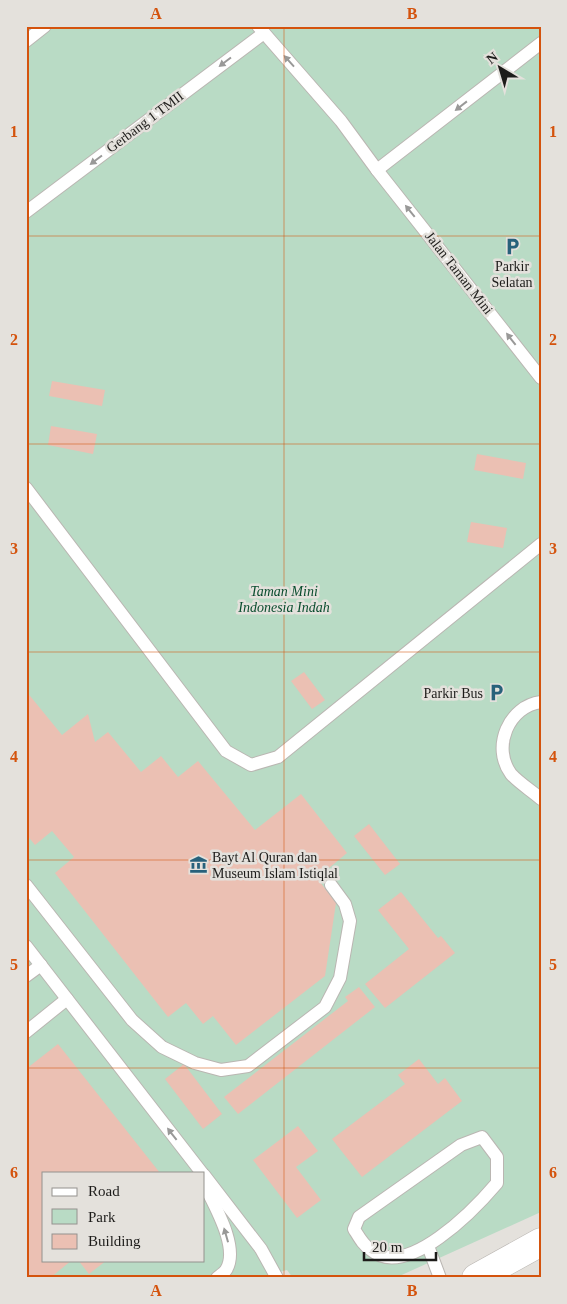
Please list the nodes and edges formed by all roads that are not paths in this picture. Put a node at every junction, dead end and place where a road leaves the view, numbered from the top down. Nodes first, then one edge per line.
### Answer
1 (44, 26) edge
2 (261, 30) edge
3 (26, 41) edge
4 (541, 43) edge
5 (378, 170) junction
6 (29, 204) edge
7 (541, 378) edge
8 (26, 488) edge
9 (541, 544) edge
10 (541, 702) edge
11 (541, 799) edge
12 (26, 885) edge
13 (330, 885) dead end
14 (26, 946) edge
15 (41, 965) junction
16 (26, 976) edge
17 (67, 999) junction
18 (26, 1032) edge
19 (200, 1172) edge
20 (205, 1178) edge
21 (205, 1184) edge
22 (541, 1242) edge
23 (428, 1246) junction
24 (217, 1278) edge
25 (277, 1278) edge
26 (440, 1278) edge
27 (476, 1278) edge

1 - 3 lane
5 -> 2 lane, Jalan Taman Mini
2 -> 6 lane, Gerbang 1 TMII
4 -> 5 lane
7 -> 5 lane, Jalan Taman Mini
8 - 9 lane
10 - 11 lane
12 - 13 lane
14 - 15 lane
15 - 16 lane
15 - 17 lane
17 - 18 lane
19 -> 17 lane
20 - 25 lane
24 -> 21 lane
22 - 27 main road
23 - 23 lane
23 - 26 lane

